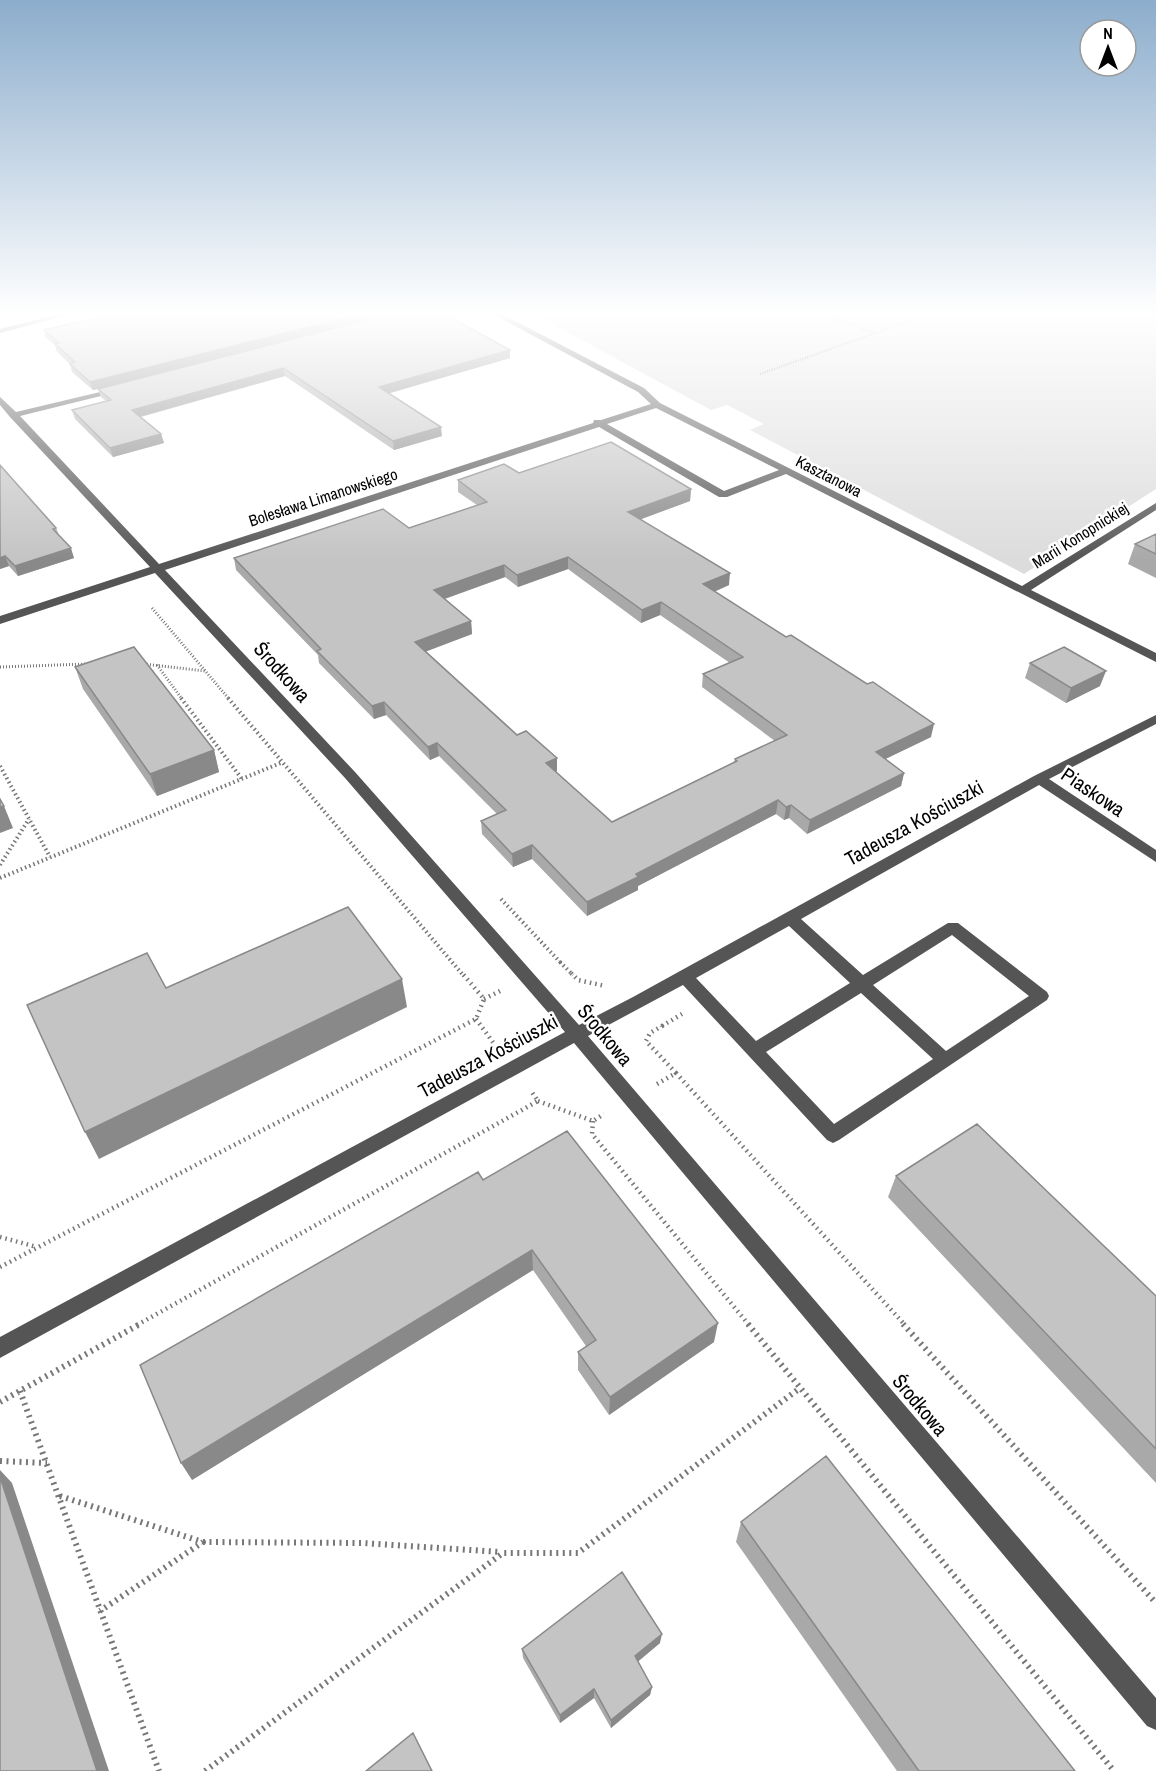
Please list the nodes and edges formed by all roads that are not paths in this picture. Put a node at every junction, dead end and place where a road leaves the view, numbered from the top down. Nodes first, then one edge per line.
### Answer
1 (94, 395) edge
2 (646, 395) edge
3 (0, 400) edge
4 (657, 405) junction
5 (13, 415) junction
6 (597, 422) junction
7 (786, 471) junction
8 (1156, 506) edge
9 (155, 568) junction
10 (1022, 591) junction
11 (0, 620) edge
12 (1156, 658) edge
13 (1156, 719) edge
14 (1039, 779) junction
15 (1156, 857) edge
16 (790, 918) junction
17 (684, 976) junction
18 (864, 983) junction
19 (577, 1033) junction
20 (754, 1051) junction
21 (945, 1060) junction
22 (0, 1348) edge
23 (1156, 1717) edge

1 - 5 street
2 - 4 street, Kasztanowa
3 - 5 street, Środkowa
4 - 6 street, Bolesława Limanowskiego
4 - 7 street, Kasztanowa
5 - 9 street, Środkowa
6 - 7 street
6 - 9 street, Bolesława Limanowskiego
7 - 10 street, Kasztanowa
8 - 10 street, Marii Konopnickiej
9 - 11 street, Bolesława Limanowskiego
9 - 19 street, Środkowa
10 - 12 street, Kasztanowa
13 - 14 street, Tadeusza Kościuszki
14 - 15 street, Piaskowa
14 - 16 street, Tadeusza Kościuszki
16 - 17 street, Tadeusza Kościuszki
16 - 18 street
17 - 19 street, Tadeusza Kościuszki
17 - 20 street
18 - 20 street
18 - 21 street
18 - 21 street
19 - 22 street, Tadeusza Kościuszki
19 - 23 street, Środkowa
20 - 21 street

